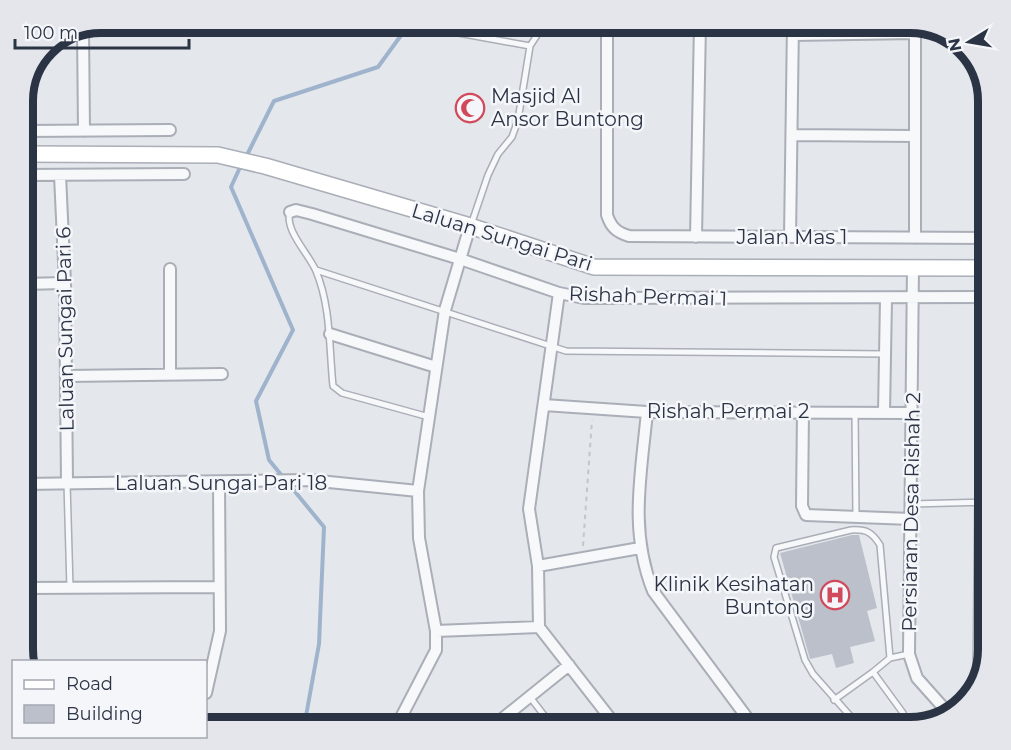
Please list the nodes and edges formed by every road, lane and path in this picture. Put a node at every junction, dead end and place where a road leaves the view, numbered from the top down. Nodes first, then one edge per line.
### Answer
1 (458, 33) edge
2 (538, 33) edge
3 (607, 33) edge
4 (700, 33) edge
5 (828, 33) edge
6 (915, 33) edge
7 (84, 35) edge
8 (793, 35) joint
9 (530, 46) junction
10 (170, 129) dead end
11 (84, 130) junction
12 (33, 131) edge
13 (793, 135) junction
14 (915, 136) junction
15 (33, 154) edge
16 (184, 174) dead end
17 (33, 175) edge
18 (60, 175) junction
19 (290, 212) joint
20 (470, 226) junction
21 (696, 237) junction
22 (790, 237) junction
23 (915, 237) junction
24 (978, 238) edge
25 (460, 259) junction
26 (913, 266) junction
27 (978, 268) edge
28 (170, 269) dead end
29 (316, 270) junction
30 (65, 283) junction
31 (33, 284) edge
32 (559, 293) junction
33 (913, 296) junction
34 (978, 297) edge
35 (886, 298) junction
36 (445, 310) junction
37 (330, 334) junction
38 (549, 346) junction
39 (885, 354) junction
40 (436, 367) junction
41 (170, 373) junction
42 (222, 374) dead end
43 (66, 376) junction
44 (544, 405) junction
45 (592, 409) junction
46 (803, 411) junction
47 (647, 412) junction
48 (855, 412) junction
49 (884, 412) junction
50 (912, 413) junction
51 (429, 417) junction
52 (978, 452) edge
53 (68, 483) junction
54 (219, 483) junction
55 (33, 484) edge
56 (418, 491) junction
57 (976, 503) junction
58 (911, 504) junction
59 (856, 518) junction
60 (911, 519) junction
61 (640, 548) junction
62 (582, 558) junction
63 (538, 566) junction
64 (219, 587) junction
65 (33, 588) edge
66 (70, 588) junction
67 (539, 627) junction
68 (436, 631) junction
69 (909, 654) junction
70 (890, 658) junction
71 (569, 665) junction
72 (976, 665) edge
73 (873, 672) junction
74 (207, 689) edge
75 (530, 697) junction
76 (834, 699) junction
77 (944, 708) edge
78 (402, 717) edge
79 (505, 717) edge
80 (545, 717) edge
81 (609, 717) edge
82 (746, 717) edge
83 (850, 717) edge
84 (904, 717) edge

1 - 9 lane
2 - 9 lane
3 - 21 street, Jalan Mas 1
4 - 21 street
5 - 8 street
6 - 14 street
7 - 11 street
8 - 13 street
9 - 20 lane
10 - 11 street
11 - 12 street
13 - 14 street
13 - 22 street
14 - 23 street
15 - 20 main road, Laluan Sungai Pari
16 - 18 street
17 - 18 street
18 - 30 street, Laluan Sungai Pari 6
19 - 25 street, Rishah Permai 1
19 - 29 lane
20 - 25 street
20 - 26 main road, Laluan Sungai Pari
21 - 22 street, Jalan Mas 1
22 - 23 street, Jalan Mas 1
23 - 24 street, Jalan Mas 1
25 - 32 street, Rishah Permai 1
25 - 36 street
26 - 27 main road, Laluan Sungai Pari
26 - 33 street, Persiaran Desa Rishah 2
28 - 41 street
29 - 36 lane
29 - 37 lane
30 - 31 street
30 - 43 street, Laluan Sungai Pari 6
32 - 35 street, Rishah Permai 1
32 - 38 street
33 - 34 street, Rishah Permai 1
33 - 35 street, Rishah Permai 1
33 - 50 street, Persiaran Desa Rishah 2
35 - 39 street
36 - 38 lane
36 - 40 street
37 - 40 street
37 - 51 lane
38 - 39 lane
38 - 44 street
39 - 49 street
40 - 51 street
41 - 42 street
41 - 43 street
43 - 53 street, Laluan Sungai Pari 6
44 - 45 street, Rishah Permai 2
44 - 63 street
45 - 47 street, Rishah Permai 2
45 - 62 path
46 - 47 street, Rishah Permai 2
46 - 48 street, Rishah Permai 2
46 - 59 street
47 - 61 street
48 - 49 street, Rishah Permai 2
48 - 59 lane
49 - 50 street, Rishah Permai 2
50 - 58 street, Persiaran Desa Rishah 2
51 - 56 street
52 - 57 lane
53 - 54 street, Laluan Sungai Pari 18
53 - 55 street, Laluan Sungai Pari 18
53 - 66 lane
54 - 56 street, Laluan Sungai Pari 18
54 - 64 street
56 - 68 street
57 - 58 lane
57 - 72 lane
58 - 60 street, Persiaran Desa Rishah 2
59 - 60 street
60 - 69 street, Persiaran Desa Rishah 2
61 - 62 street
61 - 82 street
62 - 63 street
63 - 67 street
64 - 66 street
64 - 74 street
65 - 66 street
67 - 68 street
67 - 71 street
68 - 78 street
69 - 70 lane
69 - 77 street, Persiaran Desa Rishah 2
70 - 73 lane
70 - 76 lane
71 - 75 street
71 - 81 street
73 - 76 lane
73 - 84 lane
75 - 79 street
75 - 80 lane
76 - 83 lane

